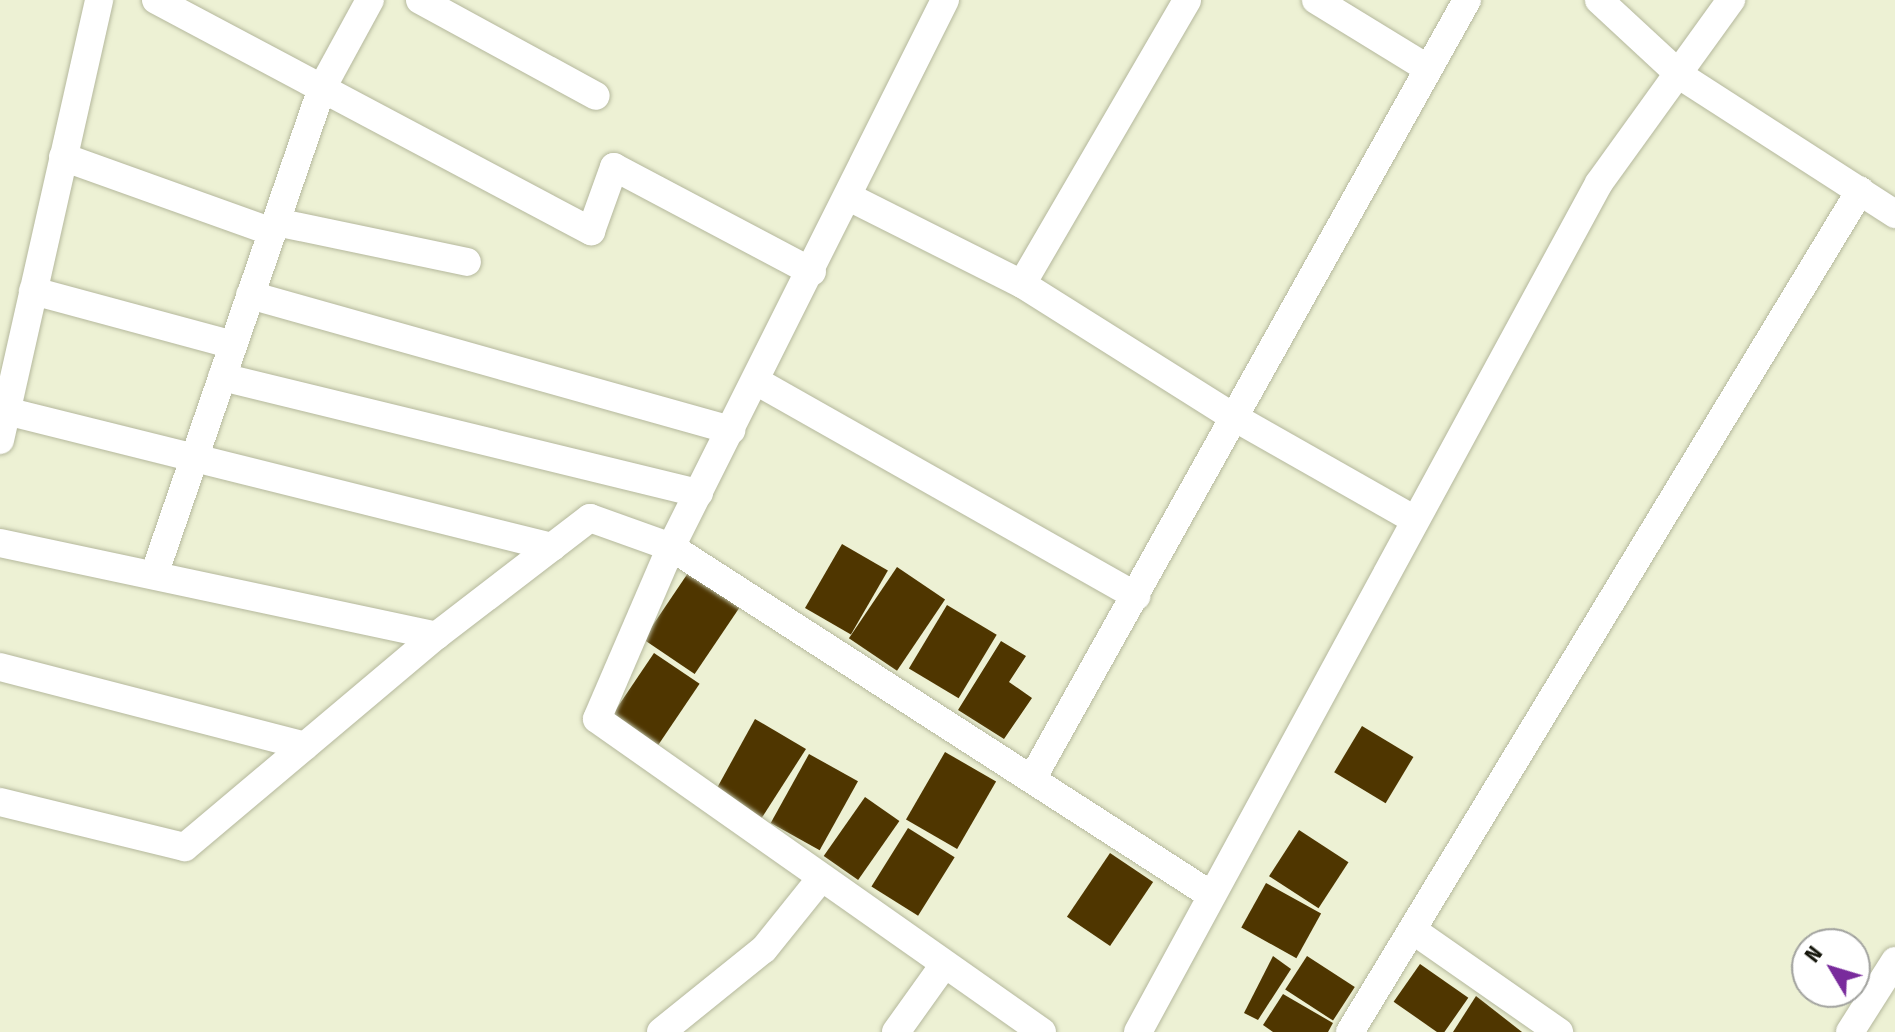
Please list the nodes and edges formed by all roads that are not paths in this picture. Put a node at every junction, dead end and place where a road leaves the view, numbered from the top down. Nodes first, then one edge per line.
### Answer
1 (99, 0) edge
2 (156, 0) edge
3 (370, 0) edge
4 (420, 0) edge
5 (945, 0) edge
6 (1187, 0) edge
7 (1316, 0) edge
8 (1467, 0) edge
9 (1599, 0) edge
10 (1731, 0) edge
11 (1427, 68) junction
12 (1681, 76) junction
13 (322, 88) junction
14 (596, 96) dead end
15 (63, 157) junction
16 (1860, 191) junction
17 (849, 197) junction
18 (1895, 214) edge
19 (274, 227) junction
20 (467, 262) dead end
21 (812, 272) junction
22 (1022, 284) junction
23 (33, 291) junction
24 (250, 295) junction
25 (233, 345) junction
26 (222, 377) junction
27 (756, 381) junction
28 (6, 411) junction
29 (1232, 416) junction
30 (731, 430) junction
31 (0, 440) edge
32 (194, 459) junction
33 (699, 493) junction
34 (1415, 520) junction
35 (0, 543) edge
36 (552, 547) junction
37 (671, 547) junction
38 (154, 575) junction
39 (1136, 596) junction
40 (436, 636) junction
41 (0, 667) edge
42 (305, 746) junction
43 (1032, 779) junction
44 (0, 802) edge
45 (821, 878) junction
46 (1211, 895) junction
47 (1414, 931) junction
48 (1895, 961) edge
49 (943, 966) junction
50 (661, 1032) edge
51 (896, 1032) edge
52 (1042, 1032) edge
53 (1138, 1032) edge
54 (1350, 1032) edge
55 (1559, 1032) edge
56 (1850, 1032) edge

1 - 15 street
2 - 13 street
3 - 13 street
4 - 14 street
5 - 17 street
6 - 22 street
7 - 11 street
8 - 11 street
9 - 12 street
10 - 12 street
11 - 29 street
12 - 16 street
12 - 34 street
13 - 19 street
13 - 21 street
15 - 19 street
15 - 23 street
16 - 18 street
16 - 47 street
17 - 21 street
17 - 22 street
19 - 20 street
19 - 24 street
21 - 27 street
22 - 29 street
23 - 25 street
23 - 28 street
24 - 25 street
24 - 30 street
25 - 26 street
26 - 32 street
26 - 33 street
27 - 30 street
27 - 39 street
28 - 31 street
28 - 32 street
29 - 34 street
29 - 39 street
30 - 33 street
32 - 36 street
32 - 38 street
33 - 37 street
34 - 46 street
35 - 38 street
36 - 37 street
36 - 40 street
37 - 43 street
37 - 45 street
38 - 40 street
39 - 43 street
40 - 42 street
41 - 42 street
42 - 44 street
43 - 46 street
45 - 49 street
45 - 50 street
46 - 53 street
47 - 54 street
47 - 55 street
48 - 56 street
49 - 51 street
49 - 52 street

